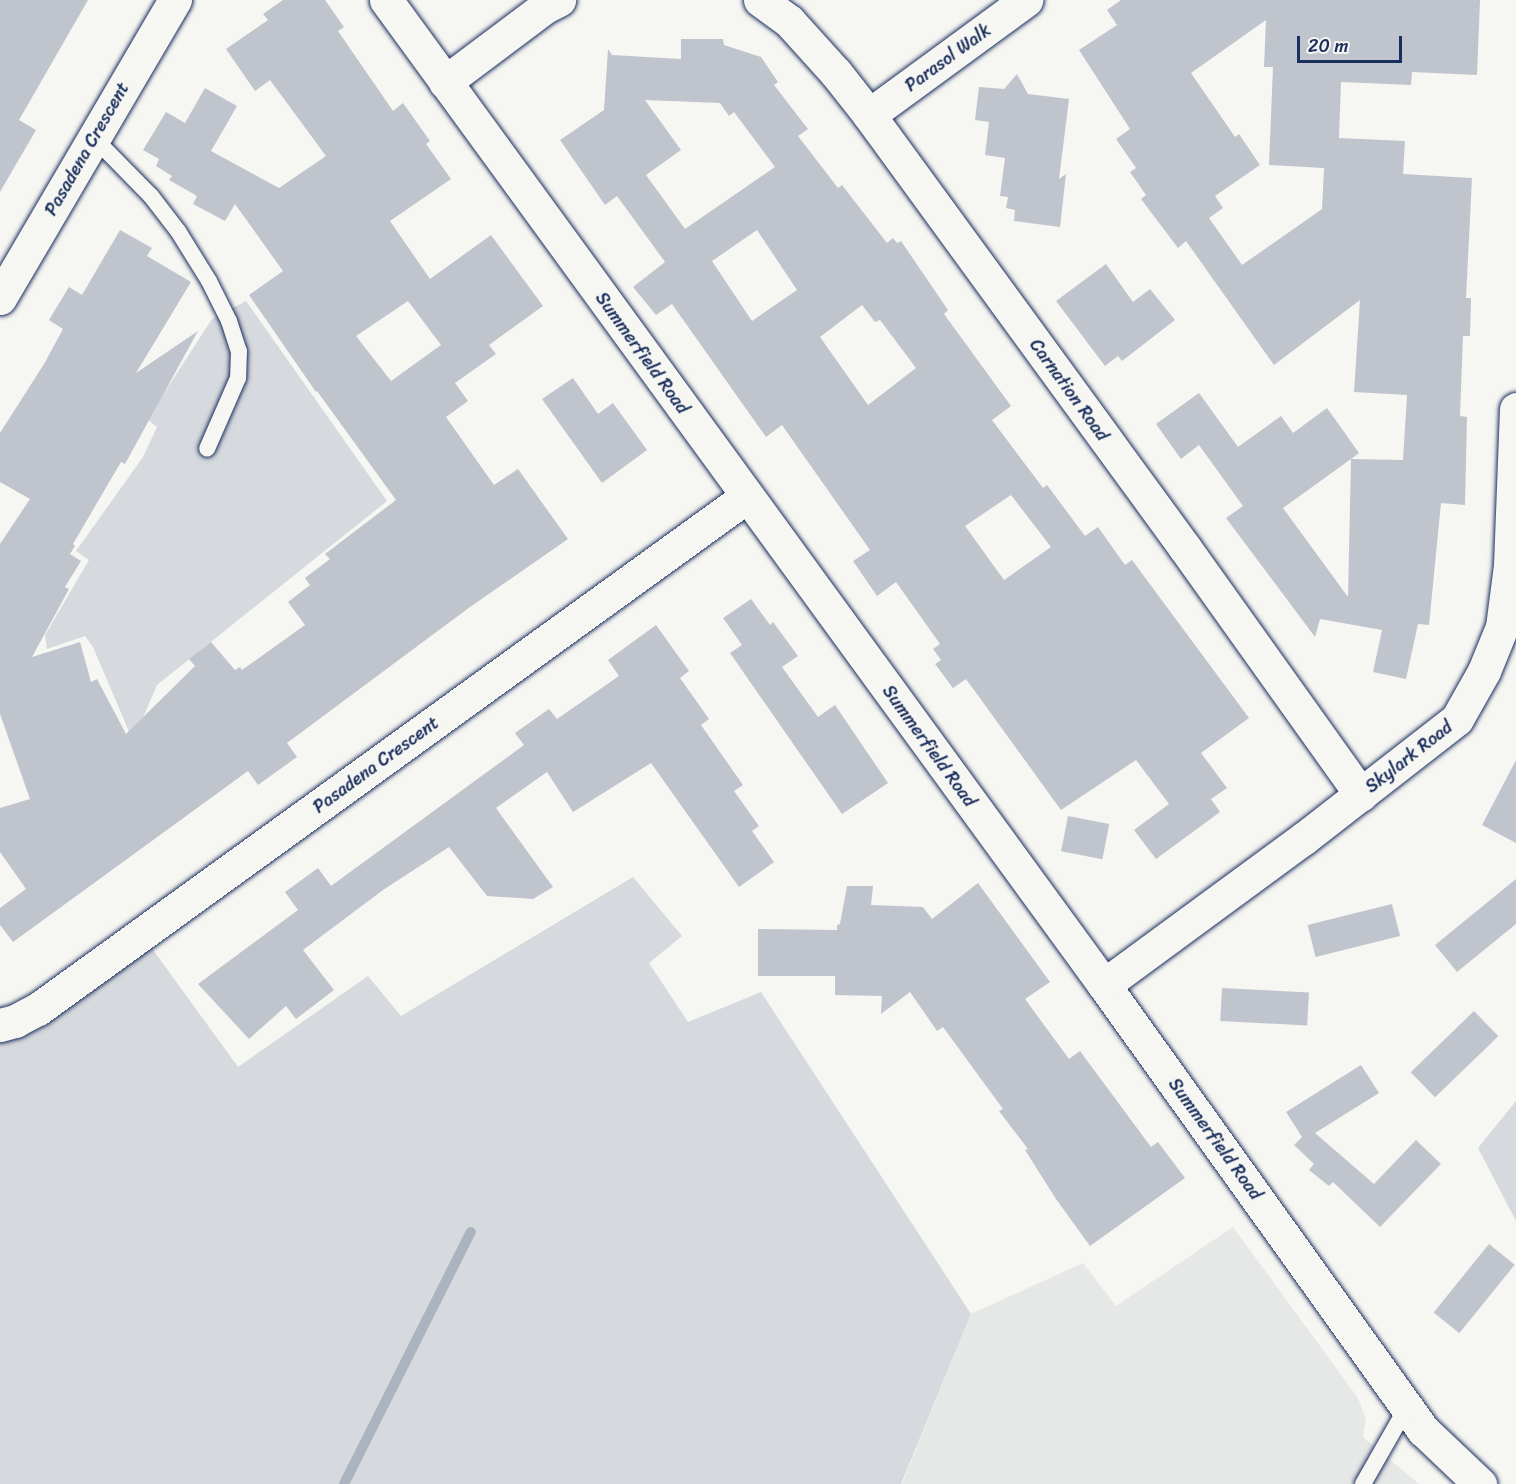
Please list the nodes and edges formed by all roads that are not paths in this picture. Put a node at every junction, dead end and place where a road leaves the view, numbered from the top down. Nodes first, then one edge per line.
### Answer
1 (175, 0) edge
2 (386, 0) edge
3 (559, 0) edge
4 (760, 0) edge
5 (1026, 0) edge
6 (445, 82) junction
7 (869, 115) junction
8 (94, 138) junction
9 (0, 298) edge
10 (1516, 409) edge
11 (207, 449) dead end
12 (746, 496) junction
13 (1361, 795) junction
14 (1104, 985) junction
15 (0, 1025) edge
16 (1407, 1407) junction
17 (1363, 1484) edge
18 (1480, 1484) edge

1 - 8 street, Pasadena Crescent
2 - 6 street, Summerfield Road
3 - 6 street
4 - 7 street, Carnation Road
5 - 7 street, Parasol Walk
6 - 12 street, Summerfield Road
7 - 13 street, Carnation Road
8 - 9 street, Pasadena Crescent
8 - 11 lane
10 - 13 street, Skylark Road
12 - 14 street, Summerfield Road
12 - 15 street, Pasadena Crescent
13 - 14 street, Skylark Road
14 - 16 street, Summerfield Road
16 - 17 lane
16 - 18 street, Summerfield Road

